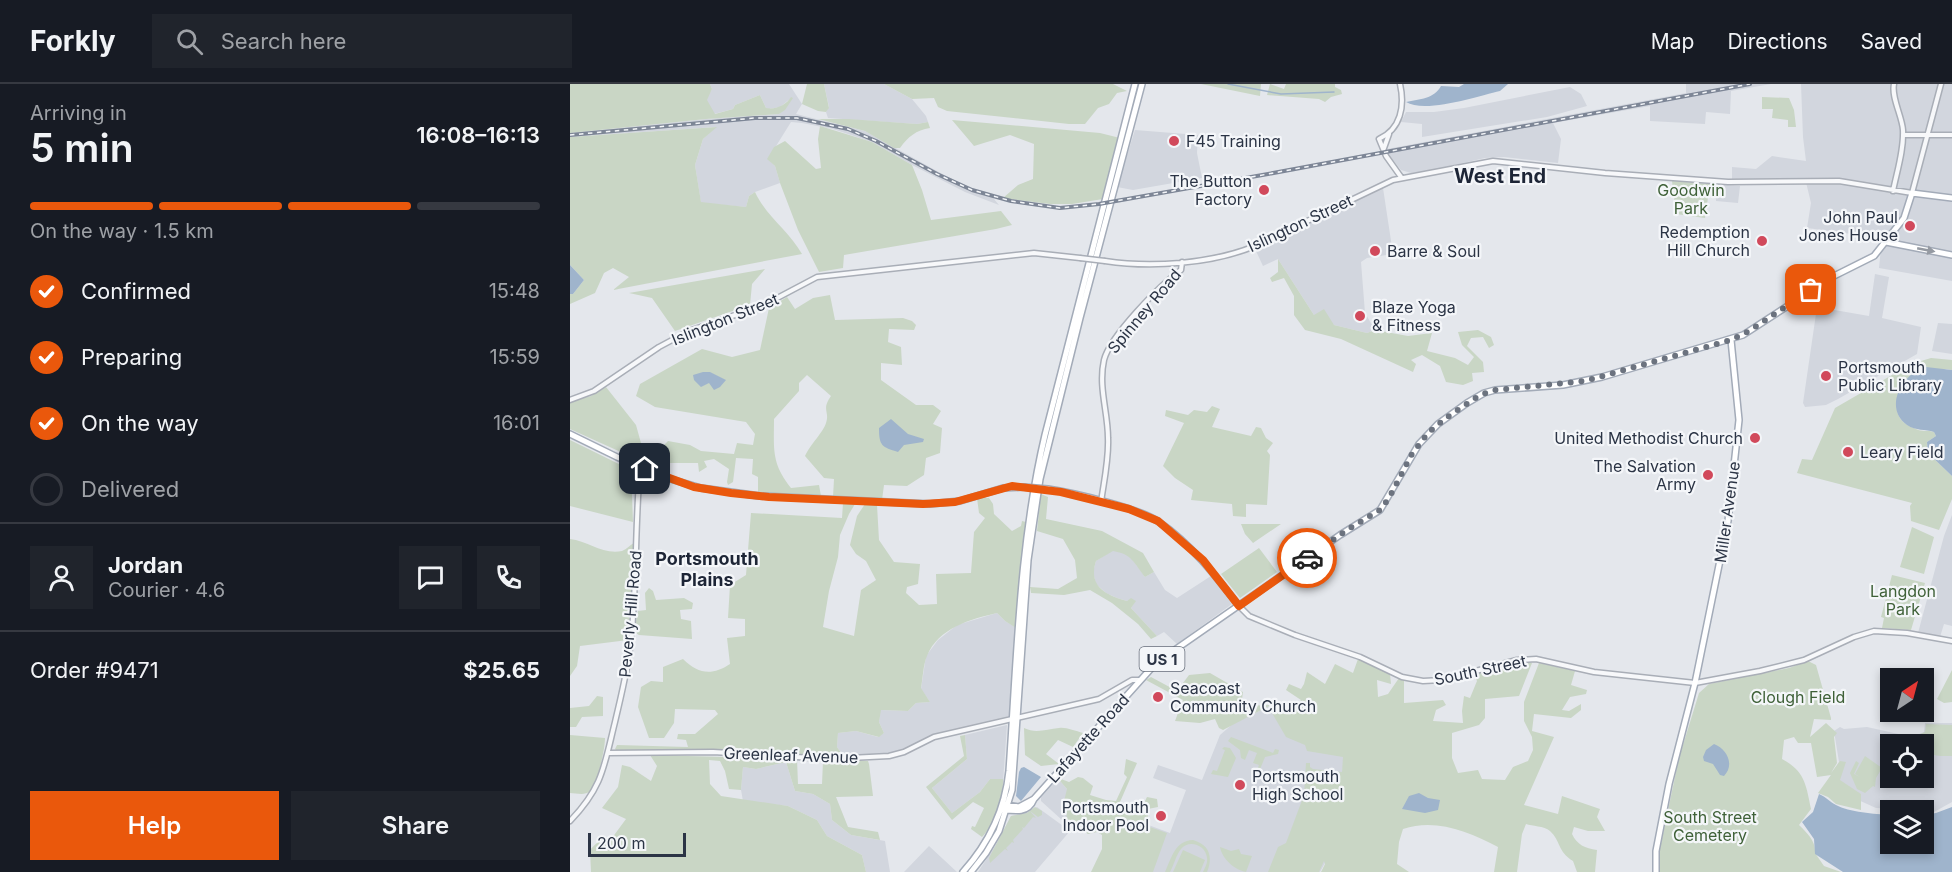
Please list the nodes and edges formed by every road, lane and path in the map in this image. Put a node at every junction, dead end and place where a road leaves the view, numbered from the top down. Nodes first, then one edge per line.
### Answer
1 (1135, 84) edge
2 (1142, 84) edge
3 (1400, 84) edge
4 (1894, 84) edge
5 (1941, 84) edge
6 (1389, 133) junction
7 (1903, 135) junction
8 (1928, 135) junction
9 (1952, 135) edge
10 (1384, 148) junction
11 (1401, 177) junction
12 (1893, 190) junction
13 (1912, 194) junction
14 (1952, 198) edge
15 (1892, 235) junction
16 (1886, 242) junction
17 (1899, 245) junction
18 (1952, 255) edge
19 (1182, 262) junction
20 (1731, 340) junction
21 (570, 400) edge
22 (570, 434) edge
23 (640, 466) junction
24 (1101, 502) junction
25 (1239, 606) junction
26 (1952, 642) edge
27 (1140, 680) junction
28 (1695, 683) junction
29 (1016, 719) junction
30 (608, 753) junction
31 (1005, 807) junction
32 (570, 821) edge
33 (963, 872) edge
34 (971, 872) edge
35 (1656, 872) edge

1 - 29 main road
2 - 29 main road
3 - 6 street
4 - 7 street
5 - 8 street
6 - 10 street
6 - 10 street
7 - 8 street
7 - 12 street
8 - 9 street
8 - 13 street
10 - 11 street
11 - 12 street, Islington Street
11 - 19 street, Islington Street
12 - 13 street, Islington Street
13 - 14 main road
13 - 15 main road, US 1
15 - 16 main road, US 1
15 - 17 main road
16 - 17 main road
16 - 20 main road, US 1
17 -> 18 main road
19 - 21 street, Islington Street, bridge
19 - 24 street, Spinney Road
20 - 25 main road, Lafayette Road / US 1
20 - 28 main road, Miller Avenue
22 - 23 main road, South Street
23 - 24 main road, South Street, bridge
23 - 30 street, Peverly Hill Road
24 - 25 main road, South Street
25 - 27 main road, Lafayette Road / US 1
25 - 28 street, South Street
26 - 28 street, South Street
27 - 29 street, Greenleaf Avenue
27 - 31 main road, Lafayette Road / US 1
28 - 35 main road, Miller Avenue
29 - 30 street, Greenleaf Avenue
29 - 31 main road
30 - 32 street, Peverly Hill Road
31 - 33 main road
31 - 34 main road

